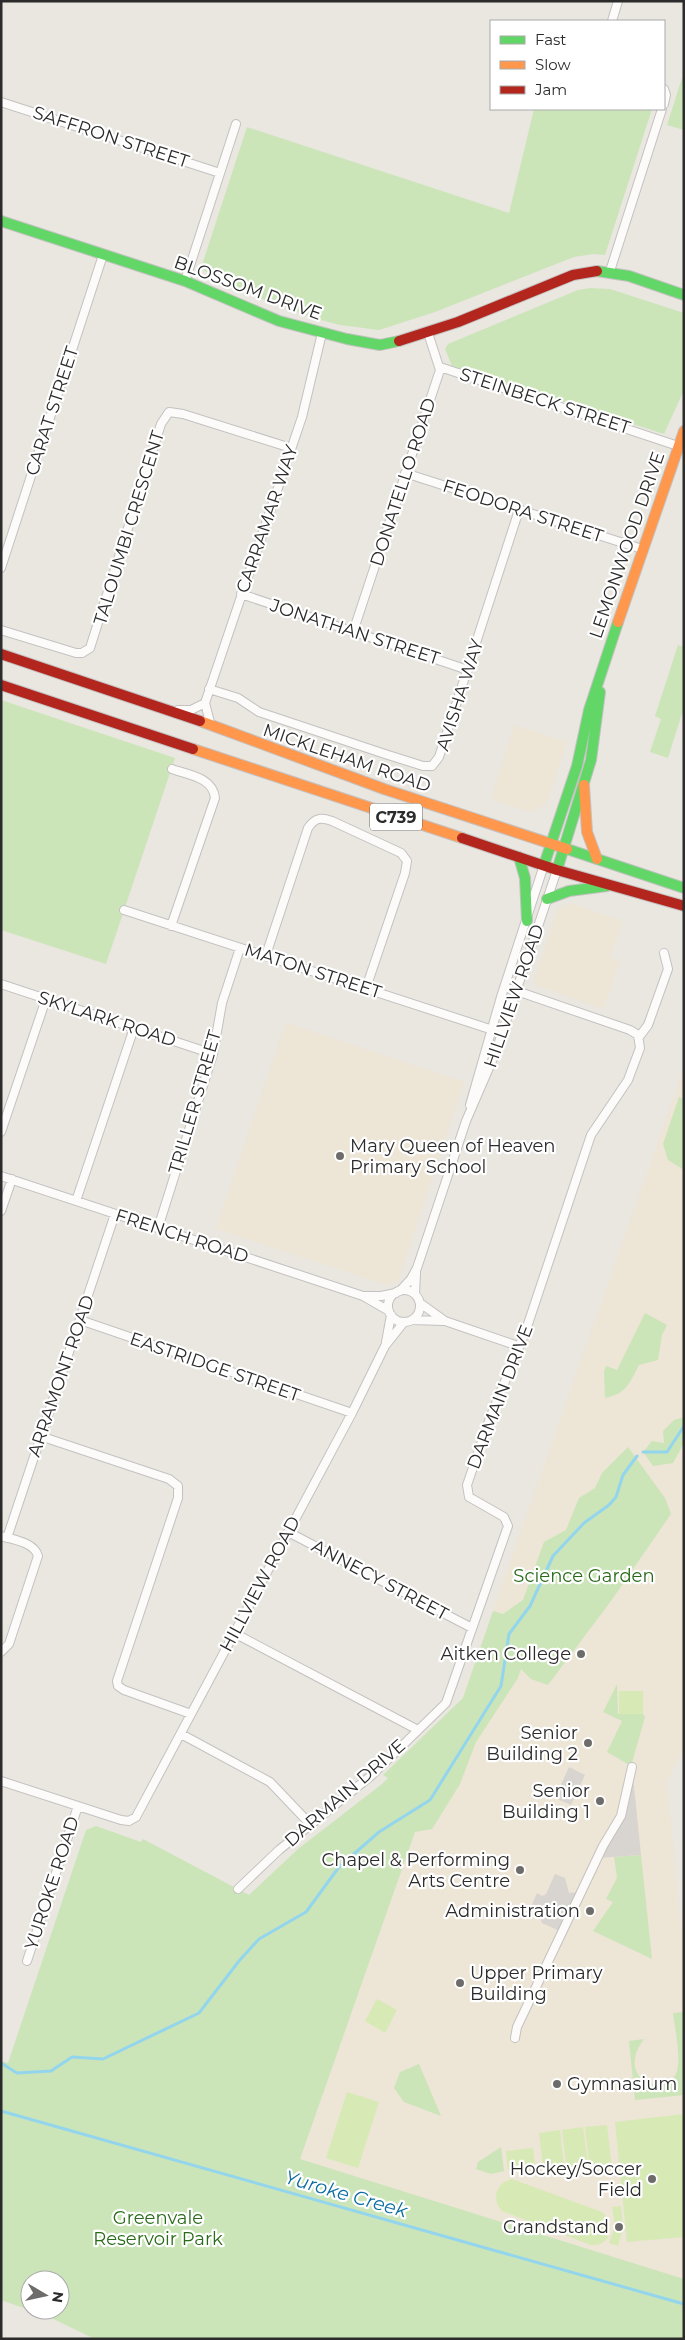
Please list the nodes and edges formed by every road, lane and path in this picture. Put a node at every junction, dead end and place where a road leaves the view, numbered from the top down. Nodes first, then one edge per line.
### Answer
1 (618, 1) edge
2 (612, 20) edge
3 (1, 102) edge
4 (662, 110) edge
5 (236, 124) dead end
6 (220, 173) junction
7 (1, 222) edge
8 (103, 255) junction
9 (610, 270) junction
10 (185, 281) junction
11 (684, 295) edge
12 (322, 333) junction
13 (428, 333) junction
14 (440, 367) junction
15 (684, 431) edge
16 (678, 446) junction
17 (291, 448) junction
18 (406, 473) junction
19 (520, 510) junction
20 (642, 549) junction
21 (1, 568) edge
22 (241, 594) junction
23 (1, 630) edge
24 (354, 632) junction
25 (1, 654) edge
26 (468, 670) junction
27 (603, 671) junction
28 (1, 685) edge
29 (209, 689) junction
30 (204, 703) junction
31 (166, 709) junction
32 (211, 726) junction
33 (172, 769) dead end
34 (584, 785) junction
35 (551, 845) junction
36 (564, 848) junction
37 (519, 857) junction
38 (597, 859) junction
39 (544, 865) junction
40 (557, 870) junction
41 (611, 886) junction
42 (684, 888) edge
43 (547, 899) junction
44 (684, 906) edge
45 (124, 910) dead end
46 (526, 921) junction
47 (171, 926) junction
48 (240, 948) junction
49 (664, 953) dead end
50 (266, 955) junction
51 (1, 984) edge
52 (504, 987) junction
53 (366, 988) junction
54 (516, 990) junction
55 (46, 999) junction
56 (134, 1028) junction
57 (491, 1030) junction
58 (502, 1033) junction
59 (639, 1037) junction
60 (213, 1054) junction
61 (466, 1121) junction
62 (1, 1132) edge
63 (1, 1176) edge
64 (12, 1179) junction
65 (76, 1201) junction
66 (1, 1211) edge
67 (116, 1214) junction
68 (158, 1228) junction
69 (417, 1268) junction
70 (398, 1292) junction
71 (415, 1294) junction
72 (363, 1296) junction
73 (420, 1303) junction
74 (390, 1313) junction
75 (80, 1320) junction
76 (413, 1320) junction
77 (445, 1321) junction
78 (404, 1322) junction
79 (385, 1346) junction
80 (518, 1346) junction
81 (352, 1413) junction
82 (40, 1436) junction
83 (288, 1532) junction
84 (4, 1537) edge
85 (472, 1628) junction
86 (234, 1633) junction
87 (1, 1652) edge
88 (191, 1714) junction
89 (418, 1730) junction
90 (181, 1734) junction
91 (632, 1767) dead end
92 (1, 1781) edge
93 (78, 1806) junction
94 (310, 1824) junction
95 (238, 1889) dead end
96 (27, 1961) dead end
97 (515, 2038) dead end

1 - 2 street
3 - 6 street, SAFFRON STREET
4 - 9 street
5 - 6 street
6 - 10 street
7 - 8 main road, BLOSSOM DRIVE
8 - 10 main road, BLOSSOM DRIVE
8 - 21 street, CARAT STREET
9 - 11 main road, BLOSSOM DRIVE
9 - 13 main road, BLOSSOM DRIVE
10 - 12 main road, BLOSSOM DRIVE
12 - 13 main road, BLOSSOM DRIVE
12 - 17 street, CARRAMAR WAY
13 - 14 street
14 - 16 street, STEINBECK STREET
14 - 18 street, DONATELLO ROAD
15 - 16 main road, LEMONWOOD DRIVE
16 - 20 main road, LEMONWOOD DRIVE
17 - 22 street, CARRAMAR WAY
17 - 23 street, TALOUMBI CRESCENT
18 - 19 street, FEODORA STREET
18 - 24 street, DONATELLO ROAD
19 - 20 street, FEODORA STREET
19 - 26 street, AVISHA WAY
20 - 27 main road, LEMONWOOD DRIVE
22 - 24 street, JONATHAN STREET
22 - 29 street, CARRAMAR WAY
24 - 26 street, JONATHAN STREET
25 - 31 main road, MICKLEHAM ROAD / C739
26 - 29 street, AVISHA WAY
27 - 34 main road, LEMONWOOD DRIVE
27 - 35 main road, LEMONWOOD DRIVE
28 - 37 main road, C739
29 - 30 street, CARRAMAR WAY
30 - 31 street
30 - 32 street
31 - 32 main road, MICKLEHAM ROAD / C739
32 - 35 main road, MICKLEHAM ROAD / C739
33 - 47 street
34 - 36 main road, LEMONWOOD DRIVE
34 - 38 main road
35 - 36 main road, MICKLEHAM ROAD / C739
35 - 39 main road, LEMONWOOD DRIVE
36 - 38 main road, MICKLEHAM ROAD / C739
36 - 40 main road, LEMONWOOD DRIVE
37 - 39 main road, C739
37 - 46 main road
38 - 42 main road, MICKLEHAM ROAD / C739
39 - 40 main road, C739
39 - 46 street, HILLVIEW ROAD
40 - 41 main road, C739
40 - 43 street, HILLVIEW ROAD
41 - 43 main road
41 - 44 main road, C739
43 - 54 street, HILLVIEW ROAD
45 - 47 street, MATON STREET
46 - 52 street, HILLVIEW ROAD
47 - 48 street, MATON STREET
48 - 50 street, MATON STREET
48 - 60 street, TRILLER STREET
49 - 59 street
50 - 53 street, MATON STREET
50 - 53 street
51 - 55 street, SKYLARK ROAD
52 - 54 street
52 - 57 street, HILLVIEW ROAD
53 - 57 street, MATON STREET
54 - 58 street, HILLVIEW ROAD
54 - 59 street
55 - 56 street, SKYLARK ROAD
55 - 62 street
56 - 60 street, SKYLARK ROAD
56 - 65 street
57 - 58 street, MATON STREET
57 - 61 street, HILLVIEW ROAD
58 - 61 street, HILLVIEW ROAD
59 - 80 street, DARMAIN DRIVE
60 - 68 street, TRILLER STREET
61 - 69 street, HILLVIEW ROAD
63 - 64 street, FRENCH ROAD
64 - 65 street, FRENCH ROAD
64 - 66 street
65 - 67 street, FRENCH ROAD
67 - 68 street, FRENCH ROAD
67 - 75 street, ARRAMONT ROAD
68 - 72 street, FRENCH ROAD
69 - 70 street, HILLVIEW ROAD
69 - 71 street, HILLVIEW ROAD
70 - 71 street
70 - 72 street, FRENCH ROAD
70 - 74 street
71 - 73 street
72 - 74 street, FRENCH ROAD
73 - 76 street
73 - 77 street
74 - 78 street
74 - 79 street, HILLVIEW ROAD
75 - 81 street, EASTRIDGE STREET
75 - 82 street, ARRAMONT ROAD
76 - 77 street
76 - 78 street
77 - 80 street
78 - 79 street, HILLVIEW ROAD
79 - 81 street, HILLVIEW ROAD
80 - 85 street, DARMAIN DRIVE
81 - 83 street, HILLVIEW ROAD
82 - 84 street, ARRAMONT ROAD
82 - 88 street
83 - 85 street, ANNECY STREET
83 - 86 street, HILLVIEW ROAD
84 - 87 street
85 - 89 street, DARMAIN DRIVE
86 - 88 street, HILLVIEW ROAD
86 - 89 street
88 - 90 street, HILLVIEW ROAD
89 - 94 street, DARMAIN DRIVE
90 - 93 street, HILLVIEW ROAD
90 - 94 street
91 - 97 street
92 - 93 street
93 - 96 street, YUROKE ROAD
94 - 95 street, DARMAIN DRIVE

